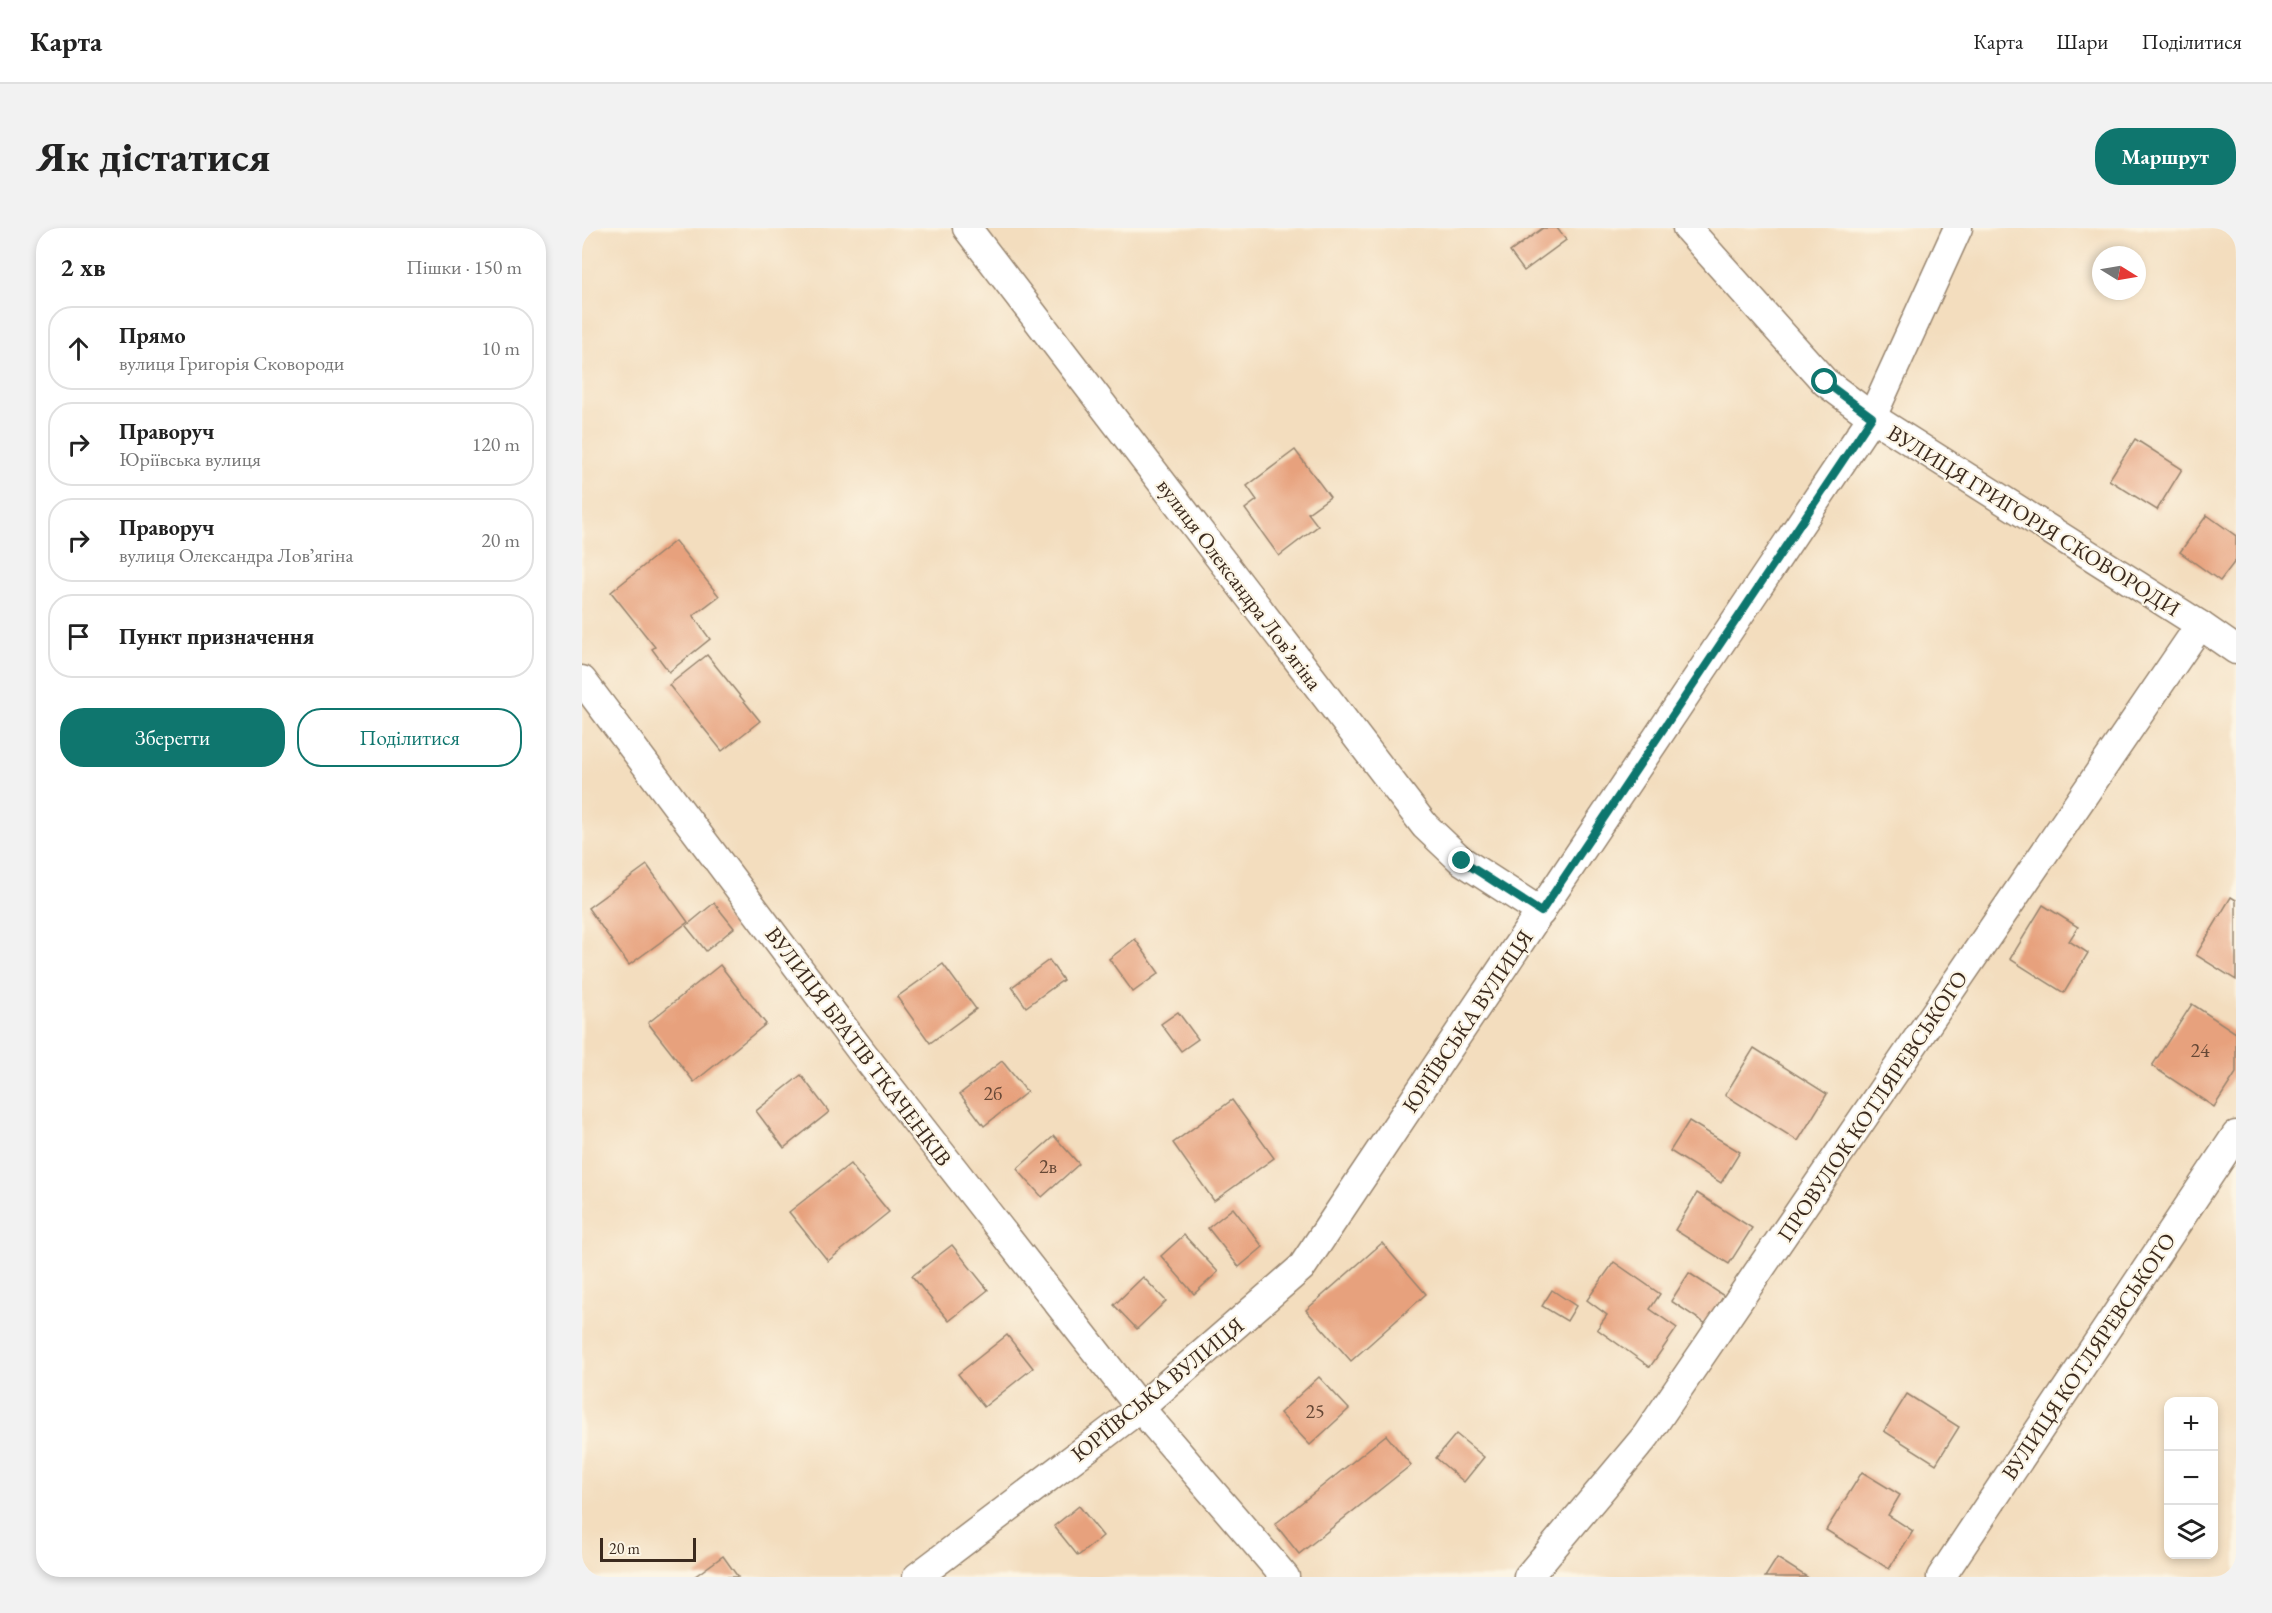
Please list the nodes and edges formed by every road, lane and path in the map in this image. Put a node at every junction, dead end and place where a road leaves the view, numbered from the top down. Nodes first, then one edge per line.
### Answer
1 (967, 228) edge
2 (1687, 228) edge
3 (1958, 228) edge
4 (1872, 417) junction
5 (2200, 625) junction
6 (2236, 650) edge
7 (582, 680) edge
8 (1541, 912) junction
9 (2236, 1135) edge
10 (1140, 1408) junction
11 (917, 1577) edge
12 (1285, 1577) edge
13 (1528, 1577) edge
14 (1941, 1577) edge

1 - 8 street, вулиця Олександра Ловʼягіна
2 - 4 street, ВУЛИЦЯ ГРИГОРІЯ СКОВОРОДИ
3 - 4 street, ЮРІЇВСЬКА ВУЛИЦЯ
4 - 5 street, ВУЛИЦЯ ГРИГОРІЯ СКОВОРОДИ
4 - 8 street, ЮРІЇВСЬКА ВУЛИЦЯ
5 - 6 street, ВУЛИЦЯ ГРИГОРІЯ СКОВОРОДИ
5 - 13 street, ПРОВУЛОК КОТЛЯРЕВСЬКОГО
7 - 10 street, ВУЛИЦЯ БРАТІВ ТКАЧЕНКІВ
8 - 10 street, ЮРІЇВСЬКА ВУЛИЦЯ
9 - 14 street, ВУЛИЦЯ КОТЛЯРЕВСЬКОГО
10 - 11 street, ЮРІЇВСЬКА ВУЛИЦЯ
10 - 12 street

